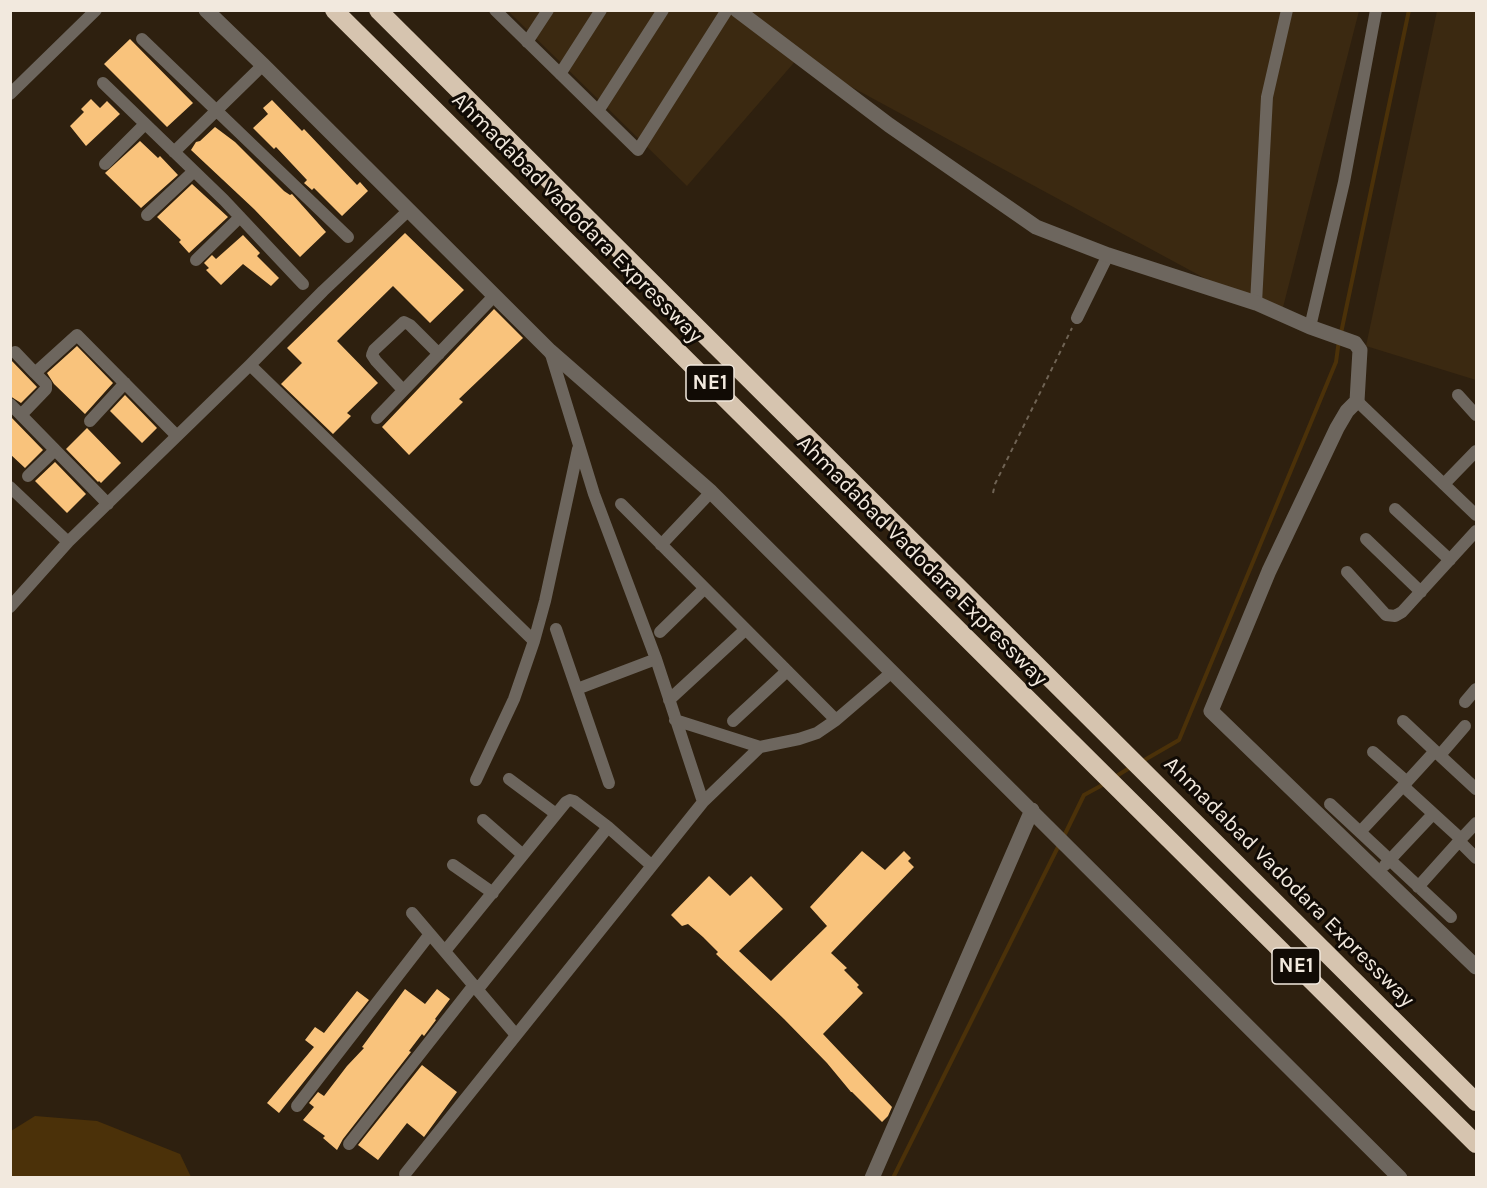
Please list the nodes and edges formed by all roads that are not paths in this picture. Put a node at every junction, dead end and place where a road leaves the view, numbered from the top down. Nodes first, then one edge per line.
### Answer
1 (96, 10) edge
2 (206, 10) edge
3 (334, 10) edge
4 (378, 10) edge
5 (548, 10) edge
6 (601, 10) edge
7 (663, 10) edge
8 (727, 10) edge
9 (737, 10) edge
10 (1287, 10) edge
11 (1376, 10) edge
12 (496, 11) edge
13 (142, 39) dead end
14 (527, 42) junction
15 (263, 65) junction
16 (561, 74) junction
17 (103, 84) dead end
18 (10, 94) edge
19 (216, 111) junction
20 (598, 111) junction
21 (145, 124) junction
22 (174, 152) junction
23 (105, 164) dead end
24 (194, 171) junction
25 (409, 210) junction
26 (147, 215) dead end
27 (240, 217) junction
28 (348, 237) dead end
29 (1108, 255) junction
30 (195, 261) dead end
31 (303, 284) dead end
32 (495, 295) junction
33 (1256, 303) junction
34 (1077, 318) road end
35 (1315, 329) junction
36 (550, 351) junction
37 (15, 352) dead end
38 (439, 354) junction
39 (250, 365) junction
40 (36, 373) junction
41 (125, 383) junction
42 (403, 390) junction
43 (1458, 396) dead end
44 (1357, 401) junction
45 (10, 404) edge
46 (21, 415) junction
47 (1476, 415) edge
48 (377, 418) dead end
49 (90, 421) dead end
50 (177, 436) junction
51 (579, 448) junction
52 (55, 450) junction
53 (1476, 450) edge
54 (28, 476) dead end
55 (1444, 484) junction
56 (10, 488) edge
57 (711, 492) junction
58 (108, 504) junction
59 (621, 504) dead end
60 (1395, 509) dead end
61 (1476, 515) edge
62 (1476, 531) edge
63 (1365, 539) dead end
64 (68, 542) junction
65 (661, 545) junction
66 (1450, 560) junction
67 (1347, 572) dead end
68 (704, 589) junction
69 (1421, 592) junction
70 (11, 606) edge
71 (556, 629) dead end
72 (745, 630) junction
73 (660, 632) dead end
74 (534, 641) junction
75 (656, 659) junction
76 (787, 671) junction
77 (892, 672) junction
78 (577, 689) junction
79 (1476, 689) edge
80 (669, 700) junction
81 (1465, 702) dead end
82 (675, 720) junction
83 (836, 720) junction
84 (733, 721) dead end
85 (1403, 721) dead end
86 (1466, 726) dead end
87 (760, 747) junction
88 (1373, 752) dead end
89 (1438, 753) junction
90 (509, 779) dead end
91 (476, 780) dead end
92 (609, 783) dead end
93 (1405, 784) junction
94 (1476, 789) edge
95 (703, 802) junction
96 (1330, 804) dead end
97 (1032, 810) junction
98 (556, 814) junction
99 (1433, 814) junction
100 (483, 820) dead end
101 (1476, 822) edge
102 (608, 827) junction
103 (1360, 832) junction
104 (1460, 840) junction
105 (524, 855) junction
106 (1476, 858) edge
107 (1390, 860) junction
108 (453, 865) dead end
109 (651, 865) junction
110 (1378, 872) junction
111 (1418, 887) junction
112 (493, 893) junction
113 (412, 913) dead end
114 (1451, 917) dead end
115 (430, 934) junction
116 (445, 951) junction
117 (1476, 968) edge
118 (476, 987) junction
119 (516, 1035) junction
120 (1476, 1102) edge
121 (297, 1106) dead end
122 (349, 1144) dead end
123 (1476, 1144) edge
124 (405, 1174) dead end
125 (872, 1178) edge
126 (1400, 1178) edge

1 - 18 street
2 - 15 street
3 - 123 highway, Ahmadabad Vadodara Expressway / NE1
4 - 120 highway, Ahmadabad Vadodara Expressway / NE1
5 - 14 street
6 - 16 street
7 - 20 street
8 - 20 street
9 - 29 street
10 - 33 street
11 - 35 street
12 - 14 street
13 - 19 street
14 - 16 street
15 - 19 street
15 - 25 street
16 - 20 street
17 - 21 street
19 - 22 street
19 - 28 street
21 - 22 street
21 - 23 street
22 - 24 street
24 - 26 street
24 - 27 street
25 - 32 street
25 - 39 street
27 - 30 street
27 - 31 street
29 - 33 street
29 - 34 street
32 - 36 street
32 - 38 street
33 - 35 street
35 - 44 street
36 - 51 street
36 - 57 street
37 - 40 street
38 - 42 street
38 - 42 street
39 - 50 street
39 - 74 street
40 - 41 street
40 - 46 street
41 - 49 street
41 - 50 street
42 - 48 street
43 - 47 street
44 - 55 street
44 - 110 street
45 - 46 street
46 - 52 street
50 - 58 street
51 - 74 street
51 - 75 street
52 - 54 street
52 - 58 street
53 - 55 street
55 - 61 street
56 - 64 street
57 - 65 street
57 - 77 street
58 - 64 street
59 - 65 street
60 - 66 street
62 - 66 street
63 - 69 street
64 - 70 street
65 - 68 street
66 - 69 street
67 - 69 street
68 - 72 street
68 - 73 street
71 - 78 street
72 - 76 street
72 - 80 street
74 - 91 street
75 - 78 street
75 - 80 street
76 - 83 street
76 - 84 street
77 - 83 street
77 - 97 street
78 - 92 street
79 - 81 street
80 - 82 street
82 - 87 street
82 - 95 street
83 - 87 street
85 - 89 street
86 - 89 street
87 - 95 street
88 - 93 street
89 - 93 street
89 - 94 street
90 - 98 street
93 - 99 street
93 - 103 street
95 - 109 street
96 - 103 street
97 - 125 street
97 - 126 street
98 - 102 street
98 - 105 street
99 - 104 street
99 - 107 street
100 - 105 street
101 - 104 street
102 - 109 street
102 - 118 street
103 - 107 street
104 - 106 street
104 - 111 street
105 - 112 street
107 - 110 street
107 - 111 street
108 - 112 street
109 - 119 street
110 - 117 street
111 - 114 street
112 - 116 street
113 - 115 street
115 - 116 street
115 - 121 street
116 - 118 street
118 - 119 street
118 - 122 street
119 - 124 street

